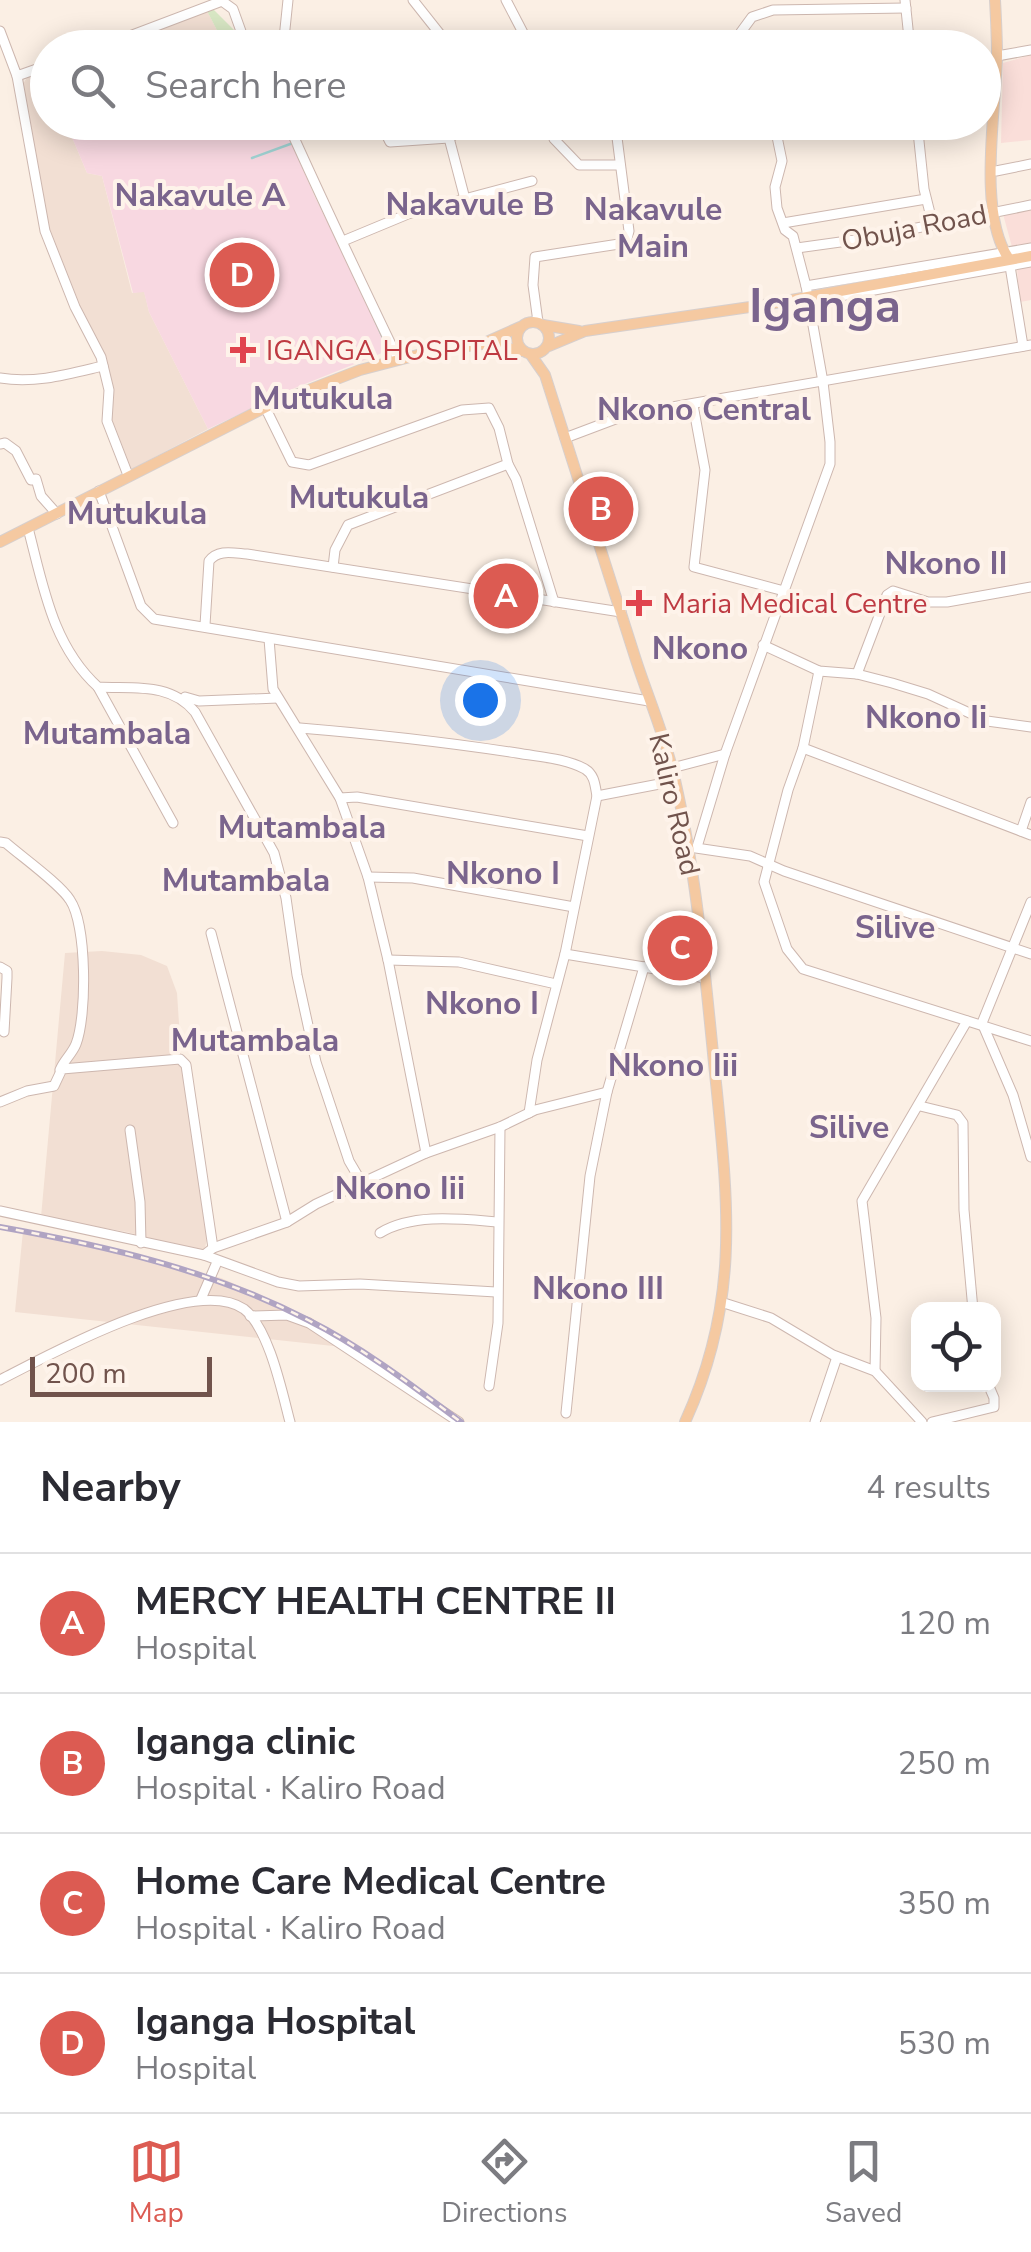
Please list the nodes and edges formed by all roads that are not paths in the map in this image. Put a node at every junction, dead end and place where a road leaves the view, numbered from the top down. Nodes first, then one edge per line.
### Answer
1 (288, 0) edge
2 (412, 0) edge
3 (506, 0) edge
4 (998, 0) edge
5 (906, 4) edge
6 (145, 30) edge
7 (241, 30) edge
8 (285, 30) edge
9 (436, 30) edge
10 (522, 30) edge
11 (742, 30) edge
12 (908, 30) edge
13 (999, 30) edge
14 (0, 32) edge
15 (1031, 50) edge
16 (1001, 56) edge
17 (30, 71) edge
18 (17, 76) junction
19 (295, 140) edge
20 (389, 140) edge
21 (420, 140) edge
22 (450, 140) edge
23 (555, 140) edge
24 (617, 140) edge
25 (778, 140) edge
26 (920, 140) edge
27 (993, 140) edge
28 (997, 140) edge
29 (620, 164) junction
30 (1031, 164) edge
31 (996, 171) junction
32 (532, 180) dead end
33 (465, 199) junction
34 (926, 199) junction
35 (1031, 205) edge
36 (996, 211) junction
37 (783, 223) junction
38 (932, 226) junction
39 (343, 241) junction
40 (797, 248) junction
41 (1031, 255) edge
42 (1008, 257) junction
43 (807, 295) junction
44 (541, 323) junction
45 (520, 327) junction
46 (585, 331) junction
47 (482, 344) junction
48 (1027, 345) edge
49 (547, 348) junction
50 (526, 353) junction
51 (398, 359) junction
52 (104, 366) junction
53 (545, 375) junction
54 (0, 378) edge
55 (822, 382) junction
56 (693, 405) junction
57 (265, 407) junction
58 (565, 438) junction
59 (0, 444) edge
60 (508, 464) junction
61 (128, 475) junction
62 (99, 491) junction
63 (56, 514) junction
64 (28, 528) junction
65 (0, 542) edge
66 (334, 567) junction
67 (1031, 587) edge
68 (784, 591) junction
69 (554, 602) junction
70 (621, 612) junction
71 (205, 624) junction
72 (268, 639) junction
73 (763, 645) junction
74 (819, 671) junction
75 (857, 674) junction
76 (98, 687) junction
77 (120, 688) junction
78 (182, 696) junction
79 (278, 698) junction
80 (108, 702) junction
81 (649, 702) junction
82 (1031, 727) edge
83 (300, 728) junction
84 (803, 748) junction
85 (725, 754) junction
86 (672, 768) junction
87 (675, 780) junction
88 (596, 796) junction
89 (340, 798) junction
90 (1031, 802) edge
91 (173, 822) dead end
92 (1026, 833) edge
93 (588, 836) junction
94 (0, 842) edge
95 (693, 849) junction
96 (768, 862) junction
97 (368, 877) junction
98 (1031, 902) edge
99 (574, 906) junction
100 (211, 933) dead end
101 (1014, 948) junction
102 (565, 954) junction
103 (1031, 954) edge
104 (388, 960) junction
105 (0, 967) edge
106 (644, 968) junction
107 (705, 978) junction
108 (556, 984) junction
109 (967, 1021) junction
110 (982, 1023) junction
111 (4, 1032) dead end
112 (1031, 1041) edge
113 (60, 1070) junction
114 (607, 1092) junction
115 (0, 1102) edge
116 (920, 1106) junction
117 (529, 1113) junction
118 (500, 1127) junction
119 (130, 1130) dead end
120 (426, 1153) junction
121 (1031, 1156) edge
122 (362, 1183) junction
123 (0, 1211) edge
124 (287, 1222) junction
125 (498, 1222) junction
126 (380, 1233) dead end
127 (141, 1243) junction
128 (213, 1248) junction
129 (204, 1255) junction
130 (217, 1262) junction
131 (496, 1292) junction
132 (201, 1299) junction
133 (972, 1302) edge
134 (724, 1303) junction
135 (250, 1316) junction
136 (837, 1356) junction
137 (875, 1372) junction
138 (0, 1380) edge
139 (489, 1386) dead end
140 (991, 1392) edge
141 (566, 1413) dead end
142 (911, 1418) edge
143 (290, 1422) edge
144 (459, 1422) edge
145 (685, 1422) edge
146 (815, 1422) edge
147 (922, 1422) edge
148 (932, 1422) edge

1 - 8 street
2 - 9 street
3 - 10 street
4 - 13 main road
5 - 11 street
5 - 12 street
6 - 7 street
14 - 18 street
15 - 16 street
17 - 18 street
18 - 52 street
19 - 39 street
20 - 21 street
22 - 33 street
23 - 29 street
24 - 29 street
25 - 37 street
26 - 34 street
27 - 36 main road
28 - 31 main road
29 - 44 street
30 - 31 street
31 - 36 main road
32 - 33 street
33 - 39 street
34 - 37 street
34 - 38 street
35 - 36 street, Obuja Road
36 - 38 street, Obuja Road
36 - 42 main road
37 - 40 street
38 - 40 street, Obuja Road
39 - 51 street
40 - 43 street
41 - 42 main road
42 - 43 main road
42 - 48 street
43 - 46 main road
43 - 55 street
44 - 45 main road
44 - 46 main road
44 - 49 main road
45 - 47 main road
45 - 50 main road
46 - 49 main road
47 - 50 main road
47 - 51 main road
48 - 55 street
49 - 50 main road
49 - 53 main road, Kaliro Road
50 - 53 main road, Kaliro Road
51 - 57 main road
52 - 54 street
52 - 61 street
53 - 58 main road, Kaliro Road
55 - 56 street
55 - 68 street
56 - 58 street
56 - 68 street
57 - 60 street
57 - 61 main road
58 - 70 main road, Kaliro Road
59 - 63 street
60 - 66 street
60 - 69 street
61 - 62 main road
62 - 63 main road
62 - 71 street
63 - 64 main road
64 - 65 main road
64 - 76 street
66 - 69 street
66 - 71 street
67 - 75 street
68 - 73 street
69 - 70 street
70 - 81 main road, Kaliro Road
71 - 72 street
72 - 79 street
72 - 81 street
73 - 74 street
73 - 85 street
74 - 75 street
74 - 84 street
75 - 82 street
76 - 77 street
76 - 80 street
77 - 78 street
77 - 80 street
78 - 79 street
78 - 122 street
79 - 83 street
80 - 91 street
81 - 86 main road, Kaliro Road
83 - 88 street
83 - 89 street
84 - 92 street
84 - 96 street
85 - 86 street
85 - 95 street
86 - 87 main road, Kaliro Road
87 - 88 street
87 - 95 main road, Kaliro Road
88 - 93 street
89 - 93 street
89 - 97 street
90 - 92 street
93 - 99 street
94 - 113 street
95 - 96 street
95 - 107 main road, Kaliro Road
96 - 101 street
96 - 109 street
97 - 99 street
97 - 104 street
98 - 101 street
99 - 102 street
100 - 124 street
101 - 103 street
101 - 110 street
102 - 106 street
102 - 108 street
104 - 108 street
104 - 120 street
105 - 111 street
106 - 107 street
106 - 114 street
107 - 134 main road, Kaliro Road
108 - 117 street
109 - 110 street
109 - 116 street
110 - 112 street
110 - 121 street
113 - 115 street
113 - 128 street
114 - 117 street
114 - 141 street
116 - 133 street
116 - 137 street
117 - 118 street
118 - 120 street
118 - 125 street
119 - 127 street
120 - 122 street
122 - 124 street
123 - 127 street
124 - 128 street
125 - 126 street
125 - 131 street
127 - 129 street
128 - 129 street
129 - 130 street
130 - 131 street
130 - 132 street
131 - 139 street
132 - 135 street
132 - 138 street
134 - 136 street
134 - 145 main road, Kaliro Road
135 - 143 street
135 - 144 street
136 - 137 street
136 - 146 street
137 - 142 street
140 - 148 street
142 - 147 street

